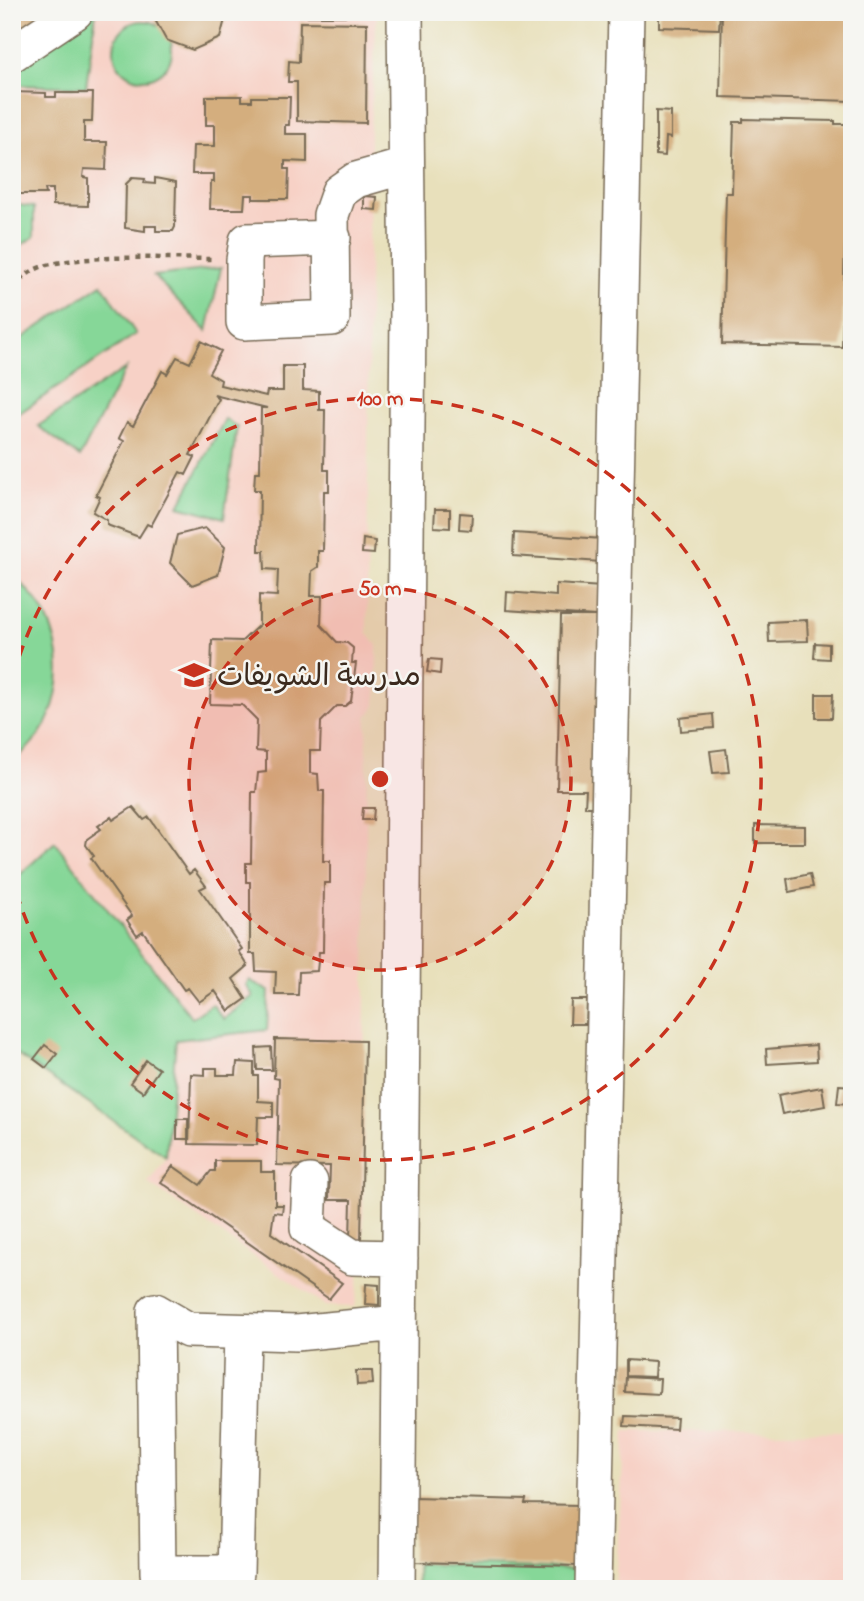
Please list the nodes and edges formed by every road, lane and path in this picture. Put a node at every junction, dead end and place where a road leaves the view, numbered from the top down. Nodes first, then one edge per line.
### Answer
1 (75, 12) edge
2 (405, 12) edge
3 (626, 12) edge
4 (12, 54) edge
5 (405, 166) junction
6 (333, 238) junction
7 (244, 260) junction
8 (12, 286) edge
9 (310, 1182) dead end
10 (400, 1258) junction
11 (399, 1324) junction
12 (242, 1332) junction
13 (397, 1589) edge
14 (593, 1589) edge

1 - 4 street
2 - 5 street
3 - 14 street
5 - 6 street
5 - 10 street
6 - 7 street
6 - 7 street
7 - 8 path
9 - 10 street
10 - 11 street
11 - 12 street
11 - 13 street
12 - 12 street

